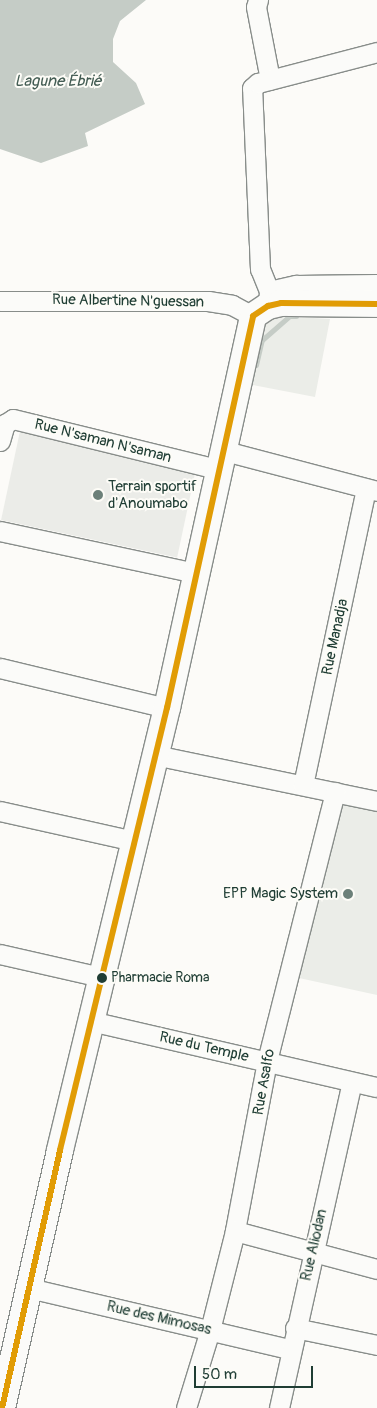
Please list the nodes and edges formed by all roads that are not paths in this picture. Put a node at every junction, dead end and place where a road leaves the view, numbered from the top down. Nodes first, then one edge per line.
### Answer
1 (258, 0) edge
2 (377, 52) edge
3 (270, 80) junction
4 (377, 284) edge
5 (0, 301) edge
6 (263, 304) junction
7 (377, 304) edge
8 (0, 441) edge
9 (222, 460) junction
10 (372, 490) edge
11 (0, 531) edge
12 (196, 573) junction
13 (0, 668) edge
14 (167, 708) junction
15 (155, 755) junction
16 (303, 785) junction
17 (335, 792) junction
18 (377, 801) edge
19 (0, 811) edge
20 (134, 841) junction
21 (0, 954) edge
22 (101, 977) junction
23 (90, 1021) junction
24 (267, 1061) junction
25 (352, 1082) junction
26 (377, 1087) edge
27 (235, 1231) junction
28 (313, 1251) junction
29 (377, 1270) edge
30 (29, 1288) junction
31 (295, 1328) junction
32 (210, 1330) junction
33 (377, 1345) edge
34 (290, 1349) junction
35 (1, 1404) edge
36 (186, 1408) edge
37 (279, 1408) edge

1 - 3 street
2 - 3 street
3 - 6 street
4 - 6 street
5 - 6 street, Rue Albertine N'guessan
6 - 7 street
6 - 9 street
8 - 9 street, Rue N'saman N'saman
9 - 10 street, Rue N'saman N'saman
9 - 12 street
10 - 16 street, Rue Manadja
11 - 12 street
12 - 14 street
13 - 14 street
14 - 15 street
15 - 16 street
15 - 20 street
16 - 17 street
17 - 18 street
17 - 24 street, Rue Asalfo
19 - 20 street
20 - 22 street
21 - 22 street
22 - 23 street
23 - 24 street, Rue du Temple
23 - 30 street
24 - 25 street, Rue du Temple
24 - 27 street, Rue Asalfo
25 - 26 street, Rue du Temple
25 - 28 street, Rue Aliodan
27 - 28 street
27 - 32 street, Rue Asalfo
28 - 29 street
28 - 31 street, Rue Aliodan
30 - 32 street, Rue des Mimosas
30 - 35 street
31 - 33 street
31 - 34 street, Rue Aliodan
32 - 34 street, Rue des Mimosas
32 - 36 street, Rue Asalfo
34 - 37 street, Rue Aliodan

